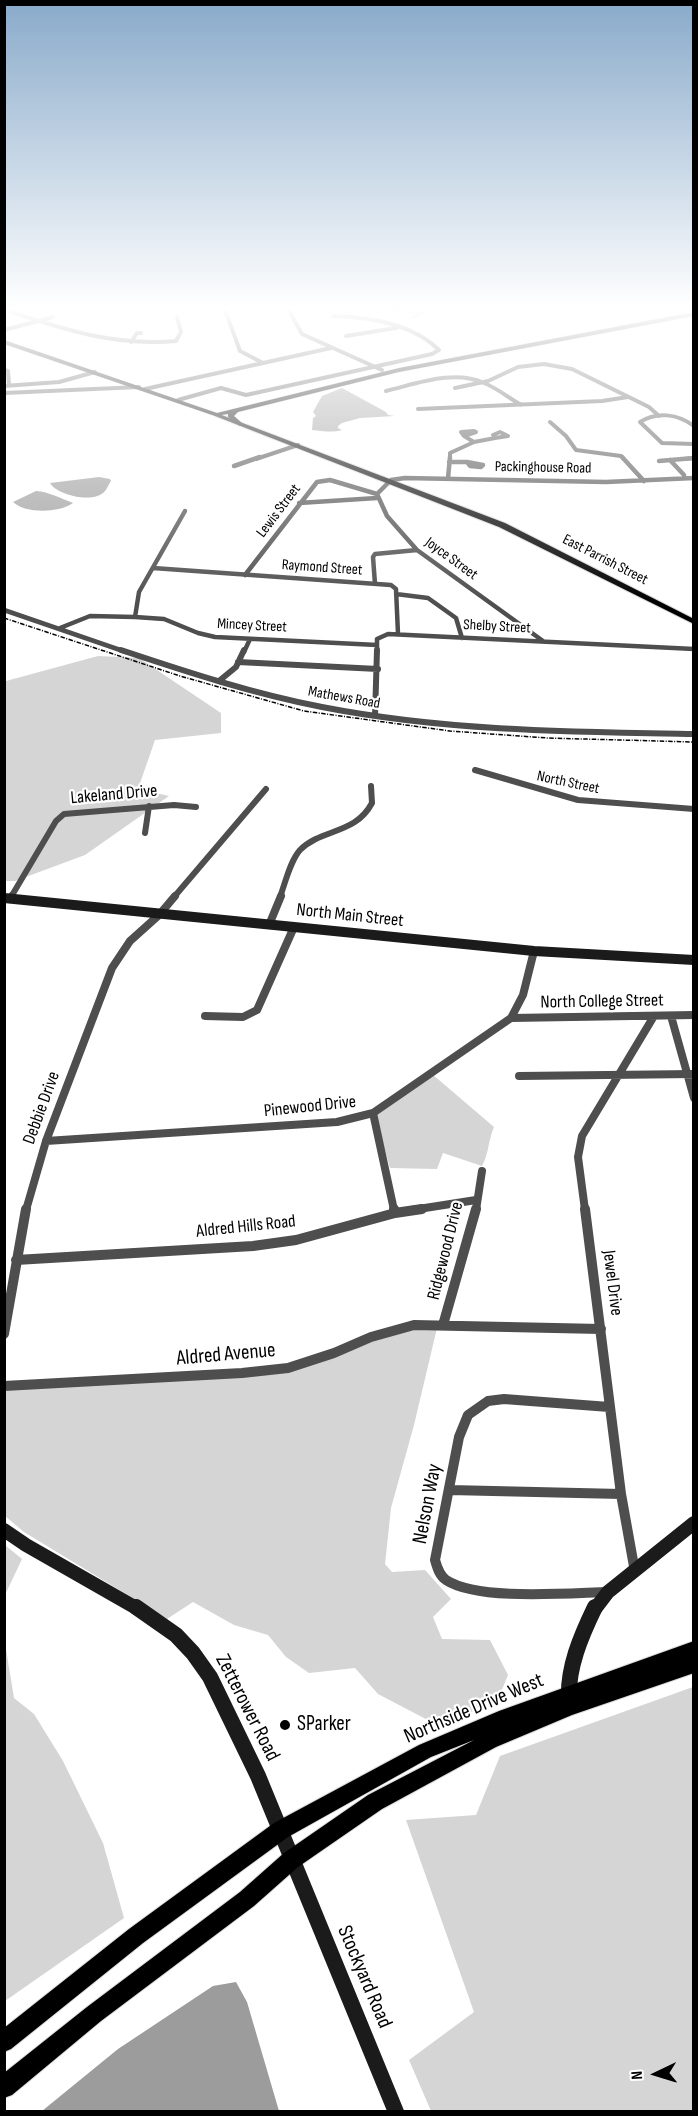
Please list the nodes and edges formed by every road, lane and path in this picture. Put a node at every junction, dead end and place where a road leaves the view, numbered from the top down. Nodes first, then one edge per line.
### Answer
1 (193, 406) edge
2 (231, 406) edge
3 (241, 406) edge
4 (254, 406) edge
5 (502, 406) edge
6 (646, 406) edge
7 (196, 407) junction
8 (418, 409) dead end
9 (237, 410) junction
10 (214, 414) junction
11 (659, 416) junction
12 (550, 422) dead end
13 (240, 424) junction
14 (693, 426) edge
15 (464, 435) dead end
16 (495, 438) dead end
17 (474, 442) junction
18 (693, 444) edge
19 (298, 445) junction
20 (686, 445) junction
21 (693, 453) edge
22 (693, 459) edge
23 (669, 460) junction
24 (658, 461) dead end
25 (467, 462) dead end
26 (449, 464) junction
27 (234, 466) dead end
28 (684, 475) dead end
29 (450, 478) junction
30 (693, 478) edge
31 (392, 480) junction
32 (644, 481) junction
33 (377, 496) junction
34 (299, 503) junction
35 (185, 511) dead end
36 (417, 550) junction
37 (153, 568) junction
38 (245, 575) junction
39 (375, 584) junction
40 (396, 594) junction
41 (4, 610) edge
42 (135, 617) junction
43 (693, 622) edge
44 (60, 628) junction
45 (398, 634) junction
46 (462, 638) junction
47 (250, 639) junction
48 (543, 641) junction
49 (377, 645) junction
50 (693, 649) edge
51 (238, 662) junction
52 (378, 669) junction
53 (219, 681) junction
54 (375, 716) junction
55 (693, 734) edge
56 (476, 770) dead end
57 (370, 786) dead end
58 (266, 789) dead end
59 (149, 806) junction
60 (196, 807) dead end
61 (693, 809) edge
62 (145, 833) dead end
63 (8, 899) edge
64 (159, 915) junction
65 (269, 925) junction
66 (294, 927) junction
67 (534, 951) junction
68 (693, 960) edge
69 (693, 1015) edge
70 (205, 1016) dead end
71 (654, 1016) junction
72 (671, 1016) junction
73 (512, 1018) junction
74 (690, 1074) edge
75 (617, 1075) junction
76 (519, 1076) dead end
77 (693, 1098) edge
78 (373, 1113) junction
79 (46, 1141) junction
80 (482, 1171) dead end
81 (476, 1200) junction
82 (395, 1213) junction
83 (16, 1260) junction
84 (443, 1325) junction
85 (601, 1329) junction
86 (4, 1334) edge
87 (4, 1386) edge
88 (609, 1407) junction
89 (450, 1490) junction
90 (621, 1494) junction
91 (693, 1523) edge
92 (4, 1530) edge
93 (634, 1572) junction
94 (608, 1592) junction
95 (693, 1649) edge
96 (693, 1664) edge
97 (569, 1700) junction
98 (281, 1830) junction
99 (291, 1860) junction
100 (4, 2042) edge
101 (4, 2087) edge
102 (396, 2112) edge

1 - 7 highway
2 - 7 highway
3 - 10 highway
4 - 9 highway
5 - 8 street
6 - 11 street
7 - 10 highway
9 - 10 highway
9 - 13 highway
10 - 13 main road, East Parrish Street
11 - 14 street
11 - 20 street
12 - 32 street
13 - 19 main road, East Parrish Street
15 - 17 street
16 - 17 street
17 - 26 street
18 - 20 street
19 - 27 street
19 - 31 main road, East Parrish Street
20 - 21 street
22 - 23 street
23 - 24 street
23 - 28 street
25 - 26 street
26 - 29 street
29 - 31 street, Packinghouse Road
29 - 32 street, Packinghouse Road
30 - 32 street, Packinghouse Road
31 - 33 street
31 - 43 main road, East Parrish Street
33 - 34 street
33 - 34 street, Lewis Street
33 - 36 street, Joyce Street
34 - 38 street, Lewis Street
35 - 37 street
36 - 39 street
36 - 48 street, Joyce Street
37 - 38 street, Raymond Street
37 - 42 street
38 - 39 street, Raymond Street
39 - 40 street, Raymond Street
40 - 45 street
40 - 46 street, Raymond Street
41 - 44 street, Mathews Road
42 - 44 street, Mincey Street
42 - 47 street, Mincey Street
44 - 53 street, Mathews Road
45 - 46 street, Shelby Street
45 - 49 street
46 - 48 street, Shelby Street
47 - 49 street, Mincey Street
47 - 51 street
48 - 50 street, Shelby Street
49 - 52 street
51 - 52 street
51 - 53 street
52 - 54 street
53 - 54 street, Mathews Road
54 - 55 street, Mathews Road
56 - 61 street, North Street
57 - 65 street
58 - 64 street, Debbie Drive
59 - 60 street, Lakeland Drive
59 - 62 street
59 - 63 street, Lakeland Drive
63 - 64 street, North Main Street
64 - 65 street, North Main Street
64 - 79 street, Debbie Drive
65 - 66 street, North Main Street
66 - 67 street, North Main Street
66 - 70 street
67 - 68 street, North Main Street
67 - 73 street
69 - 72 street, North College Street
71 - 72 street, North College Street
71 - 73 street, North College Street
71 - 75 street, Jewel Drive
72 - 74 street
73 - 78 street, Pinewood Drive
74 - 75 street
74 - 77 street
75 - 76 street
75 - 85 street, Jewel Drive
78 - 79 street, Pinewood Drive
78 - 82 street
79 - 83 street, Debbie Drive
80 - 81 street, Ridgewood Drive
81 - 82 street, Aldred Hills Road
81 - 84 street, Ridgewood Drive
82 - 83 street, Aldred Hills Road
83 - 86 street, Debbie Drive
84 - 85 street, Ridgewood Drive
84 - 87 street, Aldred Avenue
85 - 88 street, Jewel Drive
88 - 89 street, Nelson Way
88 - 90 street, Jewel Drive
89 - 90 street
89 - 94 street, Nelson Way
90 - 93 street, Jewel Drive
91 - 93 street
92 - 98 street, Zetterower Road
93 - 94 street
94 - 97 street
95 - 97 main road, Northside Drive West
96 - 97 main road, Northside Drive West
97 - 98 main road, Northside Drive West
97 - 99 main road, Northside Drive West
98 - 99 street, Zetterower Road
98 - 100 main road, Northside Drive West
99 - 101 main road, Northside Drive West
99 - 102 street, Stockyard Road

